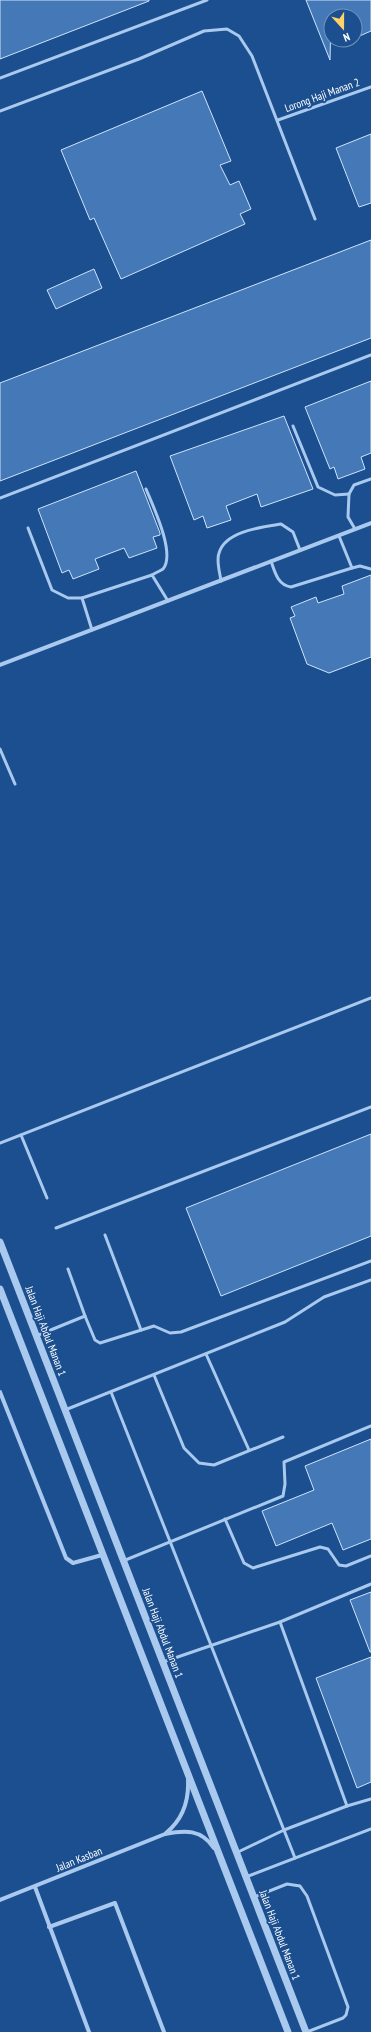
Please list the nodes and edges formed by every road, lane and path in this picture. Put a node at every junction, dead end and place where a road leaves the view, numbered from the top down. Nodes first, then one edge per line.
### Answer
1 (207, 0) edge
2 (0, 78) edge
3 (371, 87) edge
4 (0, 111) edge
5 (278, 120) junction
6 (315, 219) dead end
7 (371, 355) edge
8 (293, 426) dead end
9 (371, 479) edge
10 (146, 489) dead end
11 (349, 494) junction
12 (0, 498) edge
13 (371, 523) edge
14 (28, 528) dead end
15 (355, 529) junction
16 (339, 536) junction
17 (300, 550) junction
18 (271, 562) junction
19 (352, 568) junction
20 (371, 568) edge
21 (152, 575) junction
22 (221, 581) junction
23 (82, 598) junction
24 (168, 601) junction
25 (92, 630) junction
26 (0, 665) edge
27 (0, 749) edge
28 (15, 784) dead end
29 (371, 998) edge
30 (371, 1107) edge
31 (21, 1135) junction
32 (0, 1143) edge
33 (46, 1198) dead end
34 (56, 1228) dead end
35 (105, 1236) dead end
36 (0, 1242) edge
37 (371, 1261) edge
38 (68, 1269) dead end
39 (371, 1280) edge
40 (0, 1289) edge
41 (85, 1316) junction
42 (141, 1330) junction
43 (36, 1336) junction
44 (206, 1354) junction
45 (154, 1375) junction
46 (0, 1392) edge
47 (111, 1392) junction
48 (64, 1410) junction
49 (371, 1426) edge
50 (283, 1437) dead end
51 (249, 1450) junction
52 (225, 1519) junction
53 (170, 1542) junction
54 (102, 1555) junction
55 (371, 1556) edge
56 (123, 1561) junction
57 (371, 1584) edge
58 (280, 1622) junction
59 (211, 1646) junction
60 (162, 1662) junction
61 (188, 1775) junction
62 (371, 1799) edge
63 (347, 1806) junction
64 (371, 1829) edge
65 (284, 1830) junction
66 (165, 1834) junction
67 (236, 1852) junction
68 (220, 1856) junction
69 (295, 1858) junction
70 (246, 1878) junction
71 (35, 1887) junction
72 (254, 1897) junction
73 (0, 1900) edge
74 (49, 1927) junction
75 (89, 2032) edge
76 (164, 2032) edge
77 (288, 2032) edge
78 (306, 2032) edge

1 - 2 lane
3 - 5 lane, Lorong Haji Manan 2
4 - 5 lane
5 - 6 lane
7 - 12 lane
8 - 11 lane
9 - 11 lane
10 - 21 lane
11 - 15 lane
13 - 15 street
14 - 23 lane
15 - 16 street
16 - 17 street
16 - 19 lane
17 - 18 street
17 - 22 lane
18 - 19 lane
18 - 22 street
19 - 20 lane
21 - 23 lane
21 - 24 lane
22 - 24 street
23 - 25 lane
24 - 25 street
25 - 26 street
27 - 28 lane
29 - 31 lane
30 - 34 lane
31 - 32 lane
31 - 33 lane
35 - 42 lane
36 - 43 street, Jalan Haji Abdul Manan 1
37 - 42 lane
38 - 41 lane
39 - 44 lane
40 - 54 street
41 - 42 lane
41 - 43 lane
43 - 48 street, Jalan Haji Abdul Manan 1
44 - 45 lane
44 - 51 lane
45 - 47 lane
45 - 51 lane
46 - 54 street
47 - 48 lane
47 - 53 lane
48 - 56 street, Jalan Haji Abdul Manan 1
49 - 52 lane
50 - 51 lane
52 - 53 lane
52 - 55 lane
53 - 56 lane
53 - 59 lane
54 - 61 street
56 - 60 street, Jalan Haji Abdul Manan 1
57 - 58 lane
58 - 59 lane
58 - 63 lane
59 - 60 lane
59 - 65 lane
60 - 67 street, Jalan Haji Abdul Manan 1
61 - 66 street
61 - 68 street
62 - 63 lane
63 - 65 lane
64 - 69 lane
65 - 67 lane
65 - 69 lane
66 - 68 street
66 - 71 street, Jalan Kasban
67 - 70 street, Jalan Haji Abdul Manan 1
68 - 77 street
69 - 70 lane
70 - 72 street, Jalan Haji Abdul Manan 1
71 - 73 street, Jalan Kasban
71 - 74 street
72 - 78 street, Jalan Haji Abdul Manan 1
72 - 78 lane
74 - 75 street
74 - 76 street

